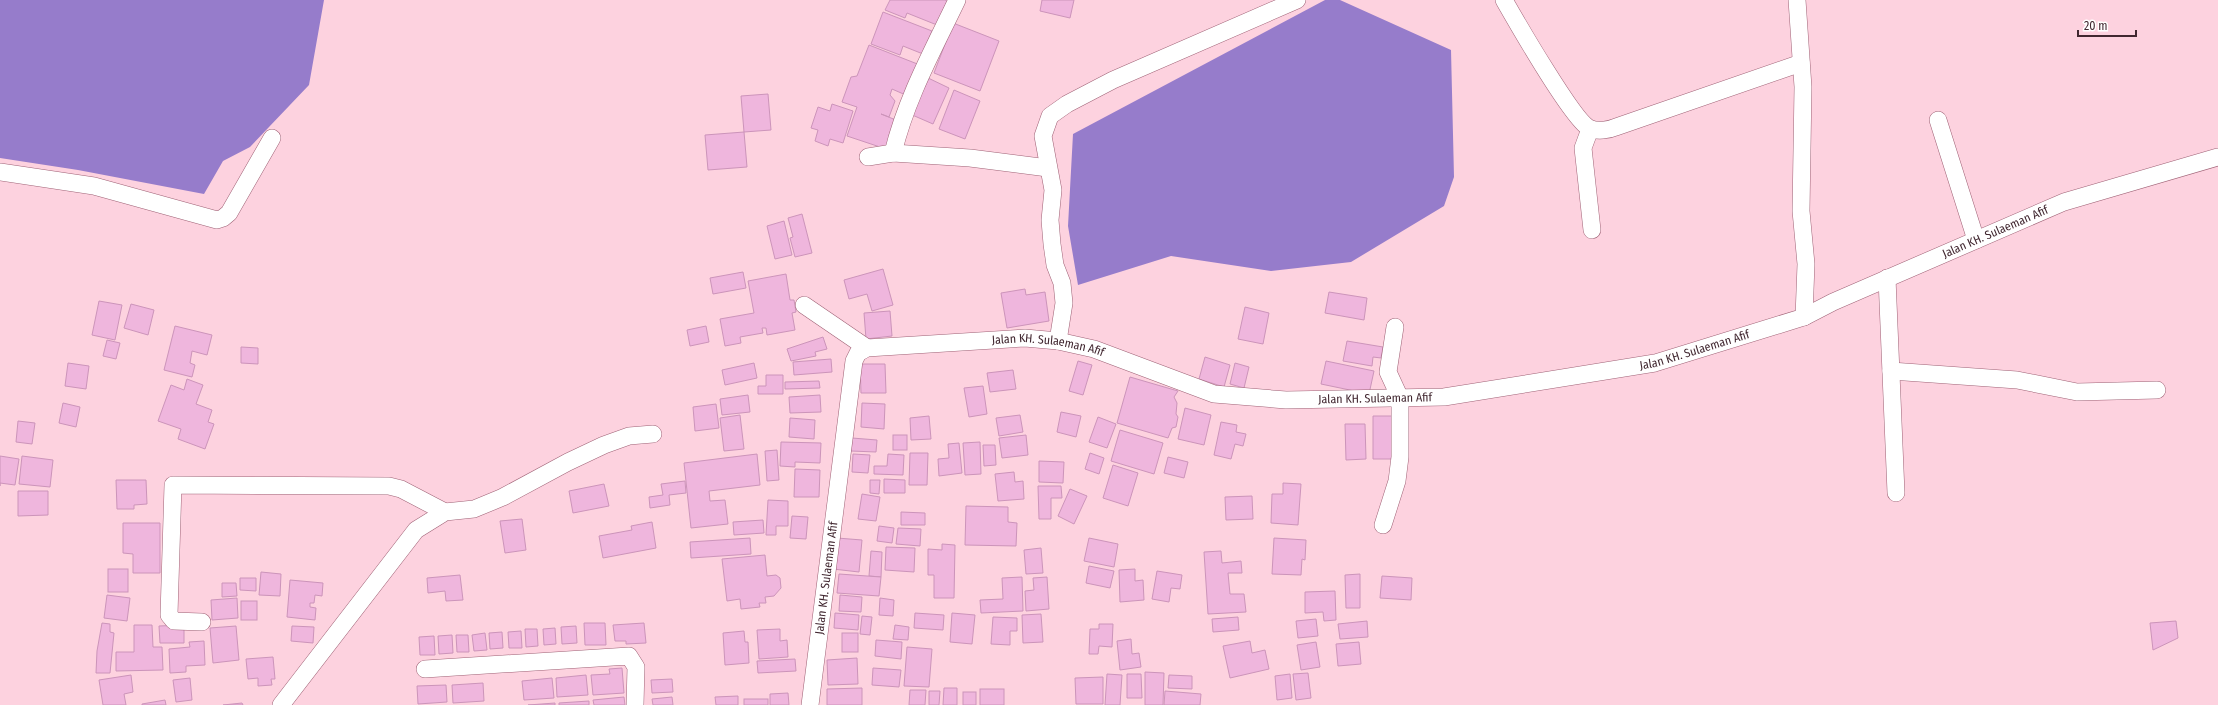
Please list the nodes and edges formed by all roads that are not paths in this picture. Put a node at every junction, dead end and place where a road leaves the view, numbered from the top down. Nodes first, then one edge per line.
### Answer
1 (957, 0) edge
2 (1297, 0) edge
3 (1504, 0) edge
4 (1797, 0) edge
5 (1801, 63) junction
6 (1938, 120) dead end
7 (1590, 129) junction
8 (272, 138) dead end
9 (893, 153) junction
10 (868, 157) dead end
11 (2218, 157) edge
12 (1048, 168) junction
13 (0, 172) edge
14 (1592, 230) dead end
15 (1976, 240) junction
16 (1887, 278) junction
17 (804, 305) dead end
18 (1804, 317) junction
19 (1395, 326) dead end
20 (1058, 341) junction
21 (867, 348) junction
22 (1891, 371) junction
23 (2157, 390) dead end
24 (1400, 398) junction
25 (653, 434) dead end
26 (1896, 493) dead end
27 (445, 512) junction
28 (1383, 525) dead end
29 (202, 622) dead end
30 (425, 669) dead end
31 (281, 705) edge
32 (635, 705) edge
33 (810, 705) edge

1 - 9 street
2 - 12 street
3 - 7 street
4 - 5 street
5 - 7 street
5 - 18 street
6 - 15 street
7 - 14 street
8 - 13 street
9 - 10 street
9 - 12 street
11 - 15 street, Jalan KH. Sulaeman Afif
12 - 20 street
15 - 16 street, Jalan KH. Sulaeman Afif
16 - 18 street, Jalan KH. Sulaeman Afif
16 - 22 street
17 - 21 street
18 - 24 street, Jalan KH. Sulaeman Afif
19 - 24 street
20 - 21 street, Jalan KH. Sulaeman Afif
20 - 24 street, Jalan KH. Sulaeman Afif
21 - 33 street, Jalan KH. Sulaeman Afif
22 - 23 street
22 - 26 street
24 - 28 street
25 - 27 street
27 - 29 street
27 - 31 street
30 - 32 street

